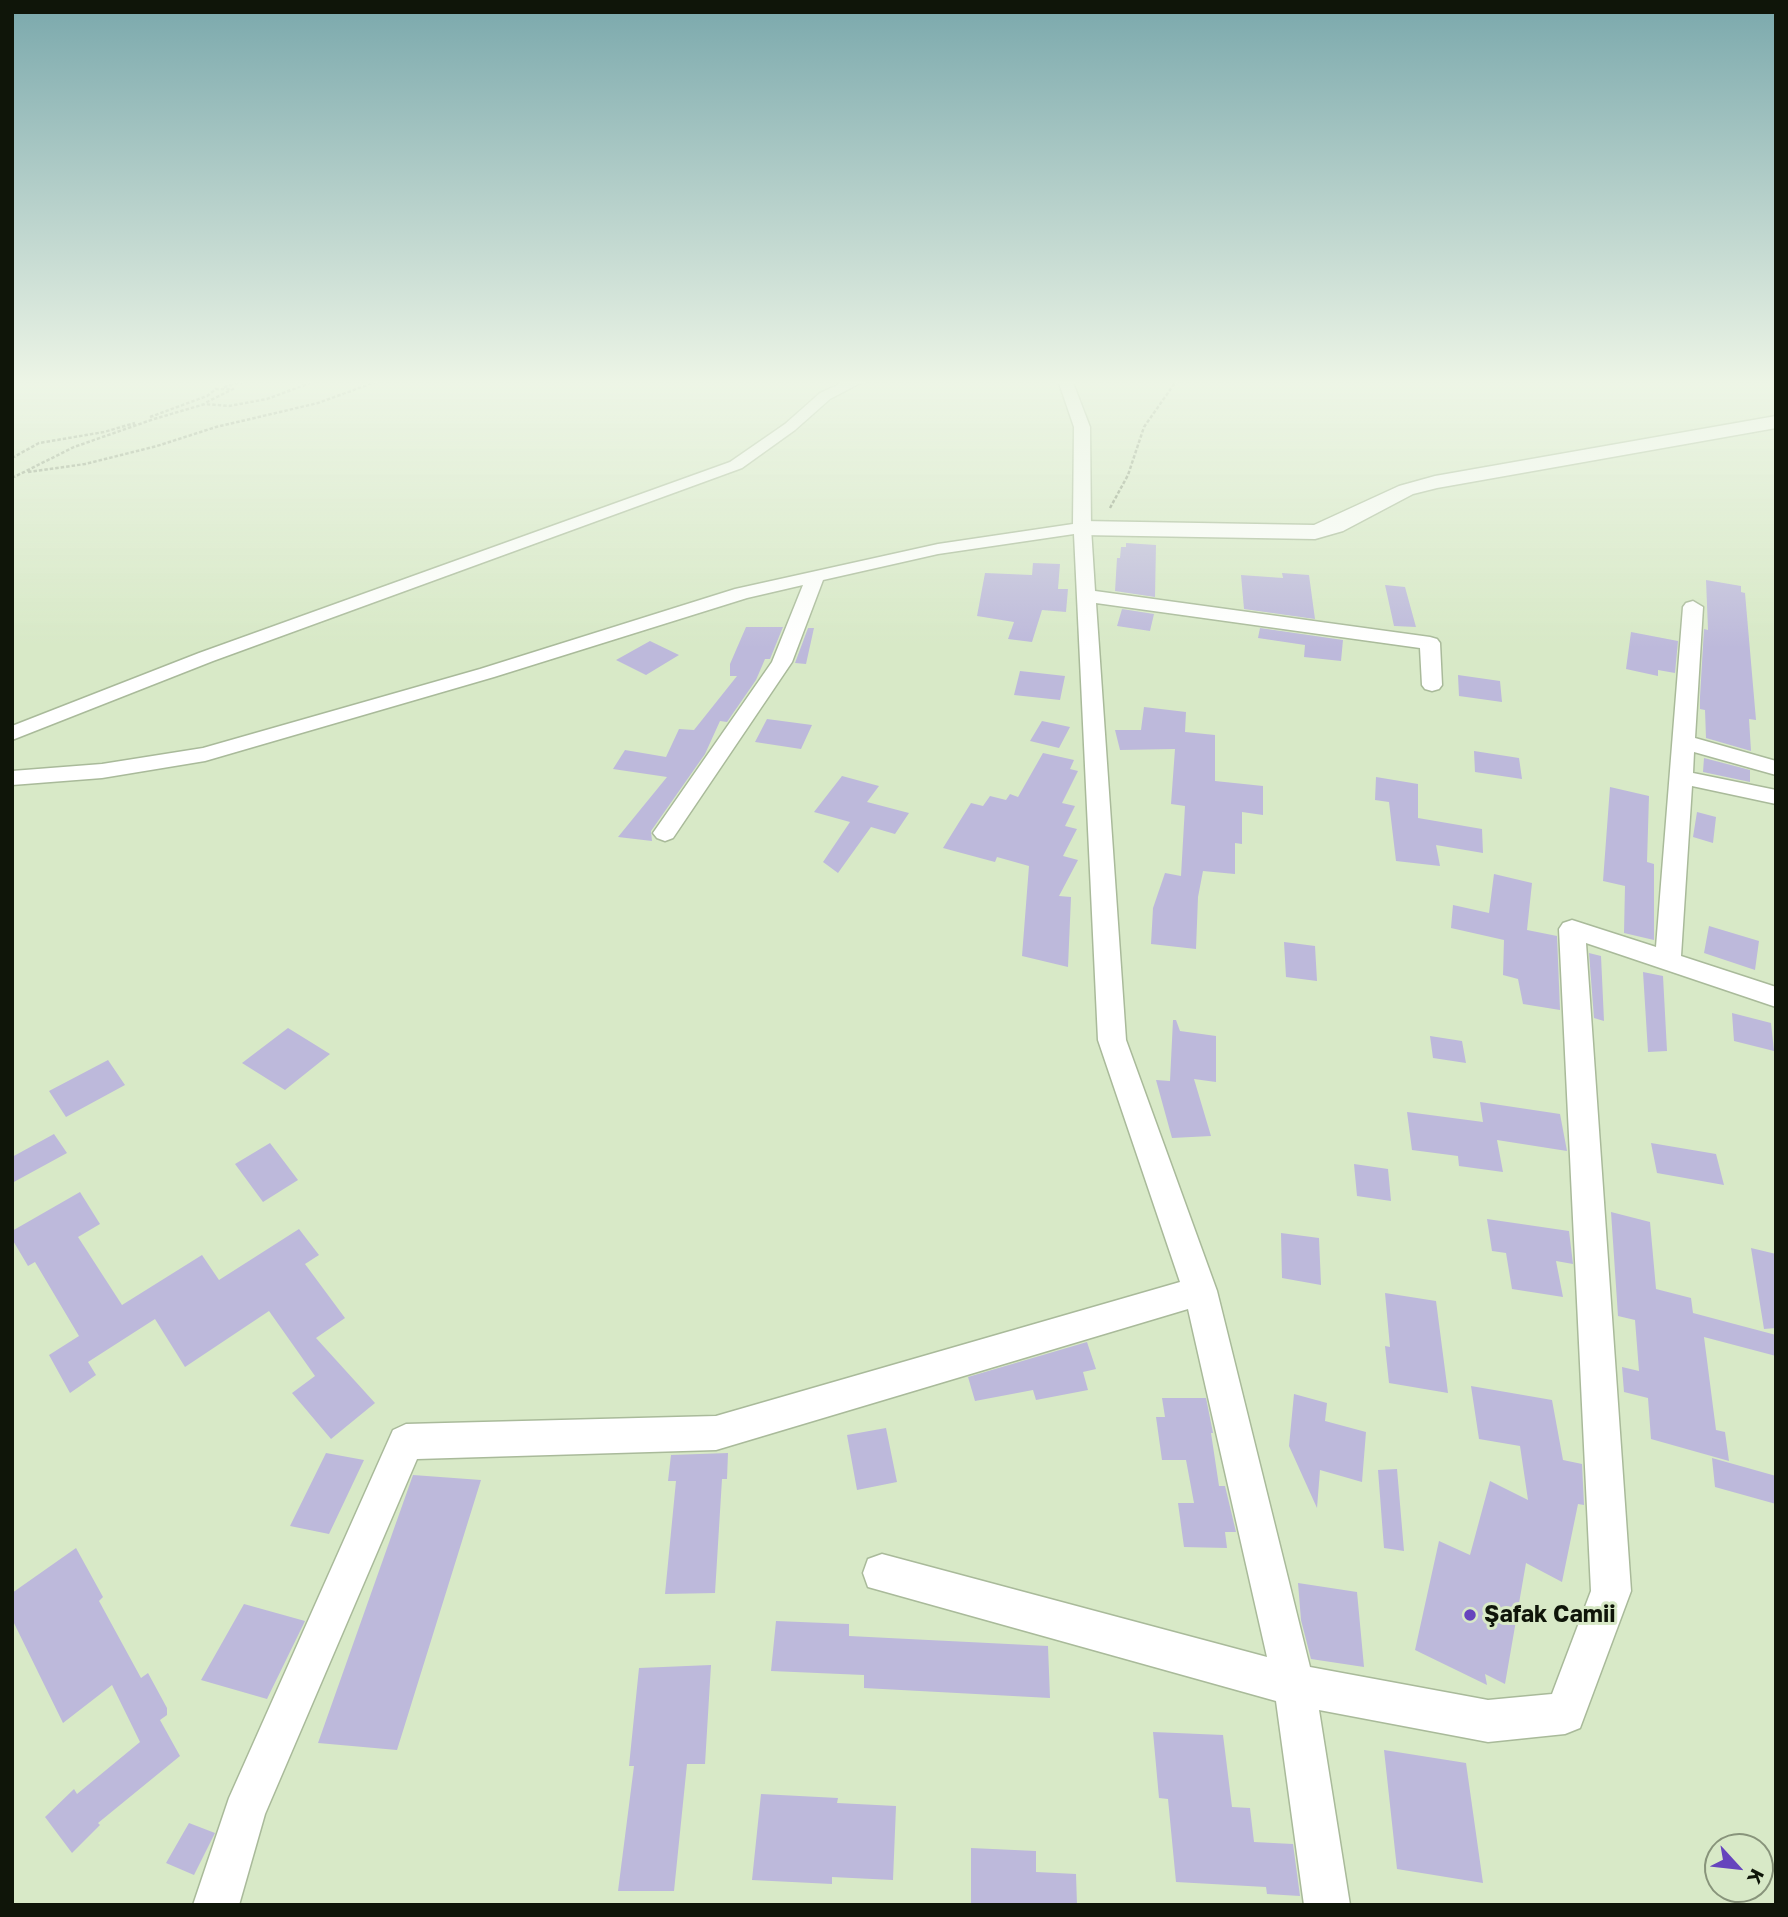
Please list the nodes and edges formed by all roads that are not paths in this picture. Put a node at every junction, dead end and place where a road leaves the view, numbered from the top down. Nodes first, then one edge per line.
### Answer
1 (724, 469) edge
2 (1082, 469) edge
3 (1506, 469) edge
4 (1082, 528) junction
5 (815, 576) junction
6 (1088, 596) junction
7 (1693, 607) dead end
8 (1432, 685) dead end
9 (12, 734) edge
10 (1683, 742) junction
11 (1776, 768) edge
12 (1680, 777) junction
13 (12, 778) edge
14 (1776, 797) edge
15 (665, 833) dead end
16 (1668, 961) junction
17 (1776, 997) edge
18 (1200, 1291) junction
19 (882, 1573) dead end
20 (1294, 1685) junction
21 (216, 1905) edge
22 (1327, 1905) edge

1 - 9 street
2 - 4 street
3 - 4 street
4 - 5 street
4 - 6 street
5 - 13 street
5 - 15 street
6 - 8 street
6 - 18 street
7 - 10 street
10 - 11 street
10 - 12 street
12 - 14 street
12 - 16 street
16 - 17 street
16 - 20 street
18 - 20 street
18 - 21 street
19 - 20 street
20 - 22 street

